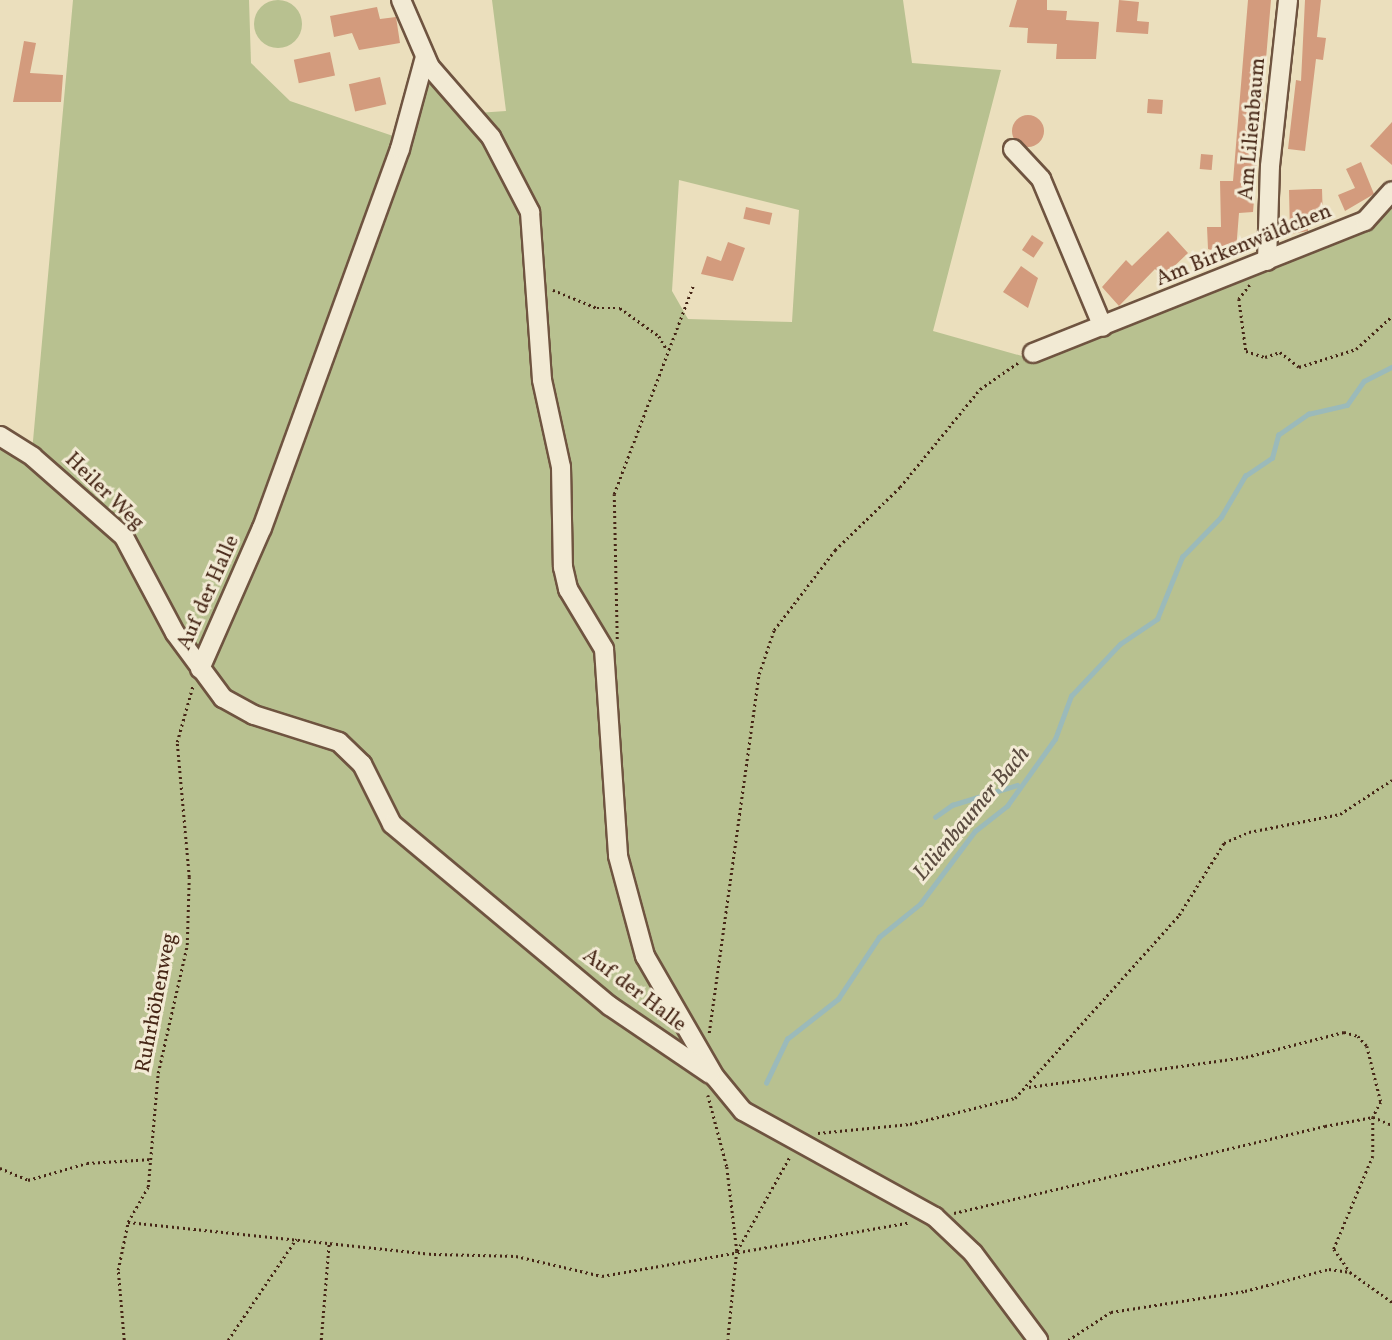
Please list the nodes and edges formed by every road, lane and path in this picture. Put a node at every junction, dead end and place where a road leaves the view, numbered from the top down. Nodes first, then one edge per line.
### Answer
1 (401, 0) edge
2 (1288, 0) edge
3 (425, 57) junction
4 (1013, 149) dead end
5 (1392, 191) edge
6 (1267, 261) junction
7 (1248, 269) junction
8 (550, 284) dead end
9 (693, 286) dead end
10 (1392, 316) edge
11 (1103, 327) junction
12 (667, 350) junction
13 (1033, 352) joint
14 (0, 436) edge
15 (617, 648) dead end
16 (200, 670) junction
17 (1392, 780) edge
18 (701, 1063) junction
19 (1027, 1088) junction
20 (1373, 1117) junction
21 (1392, 1125) edge
22 (798, 1143) junction
23 (153, 1159) junction
24 (0, 1168) edge
25 (936, 1217) junction
26 (128, 1222) junction
27 (296, 1239) junction
28 (329, 1242) junction
29 (737, 1251) junction
30 (1350, 1272) junction
31 (1392, 1302) edge
32 (124, 1340) edge
33 (228, 1340) edge
34 (321, 1340) edge
35 (728, 1340) edge
36 (1038, 1340) edge
37 (1069, 1340) edge

1 - 3 street, Auf der Halle
2 - 6 street, Am Lilienbaum
3 - 16 street, Auf der Halle
3 - 18 street, Auf der Halle
4 - 11 street
5 - 6 street, Am Birkenwäldchen
6 - 7 street, Am Birkenwäldchen
7 - 10 path
7 - 11 street, Am Birkenwäldchen
8 - 12 path
9 - 12 path
11 - 13 street, Am Birkenwäldchen
12 - 15 path
13 - 18 path
14 - 16 street, Heiler Weg
16 - 18 street, Auf der Halle
16 - 23 path, Ruhrhöhenweg
17 - 19 path
18 - 22 street, Auf der Halle
18 - 29 path
19 - 20 path
19 - 22 path
20 - 21 path
20 - 25 path
20 - 30 path
22 - 25 street, Auf der Halle
22 - 29 path
23 - 24 path
23 - 26 path, Ruhrhöhenweg
25 - 29 path
25 - 36 street, Auf der Halle
26 - 27 path
26 - 32 path, Ruhrhöhenweg
27 - 28 path
27 - 33 path
28 - 29 path
28 - 34 path
29 - 35 path
30 - 31 path
30 - 37 path

